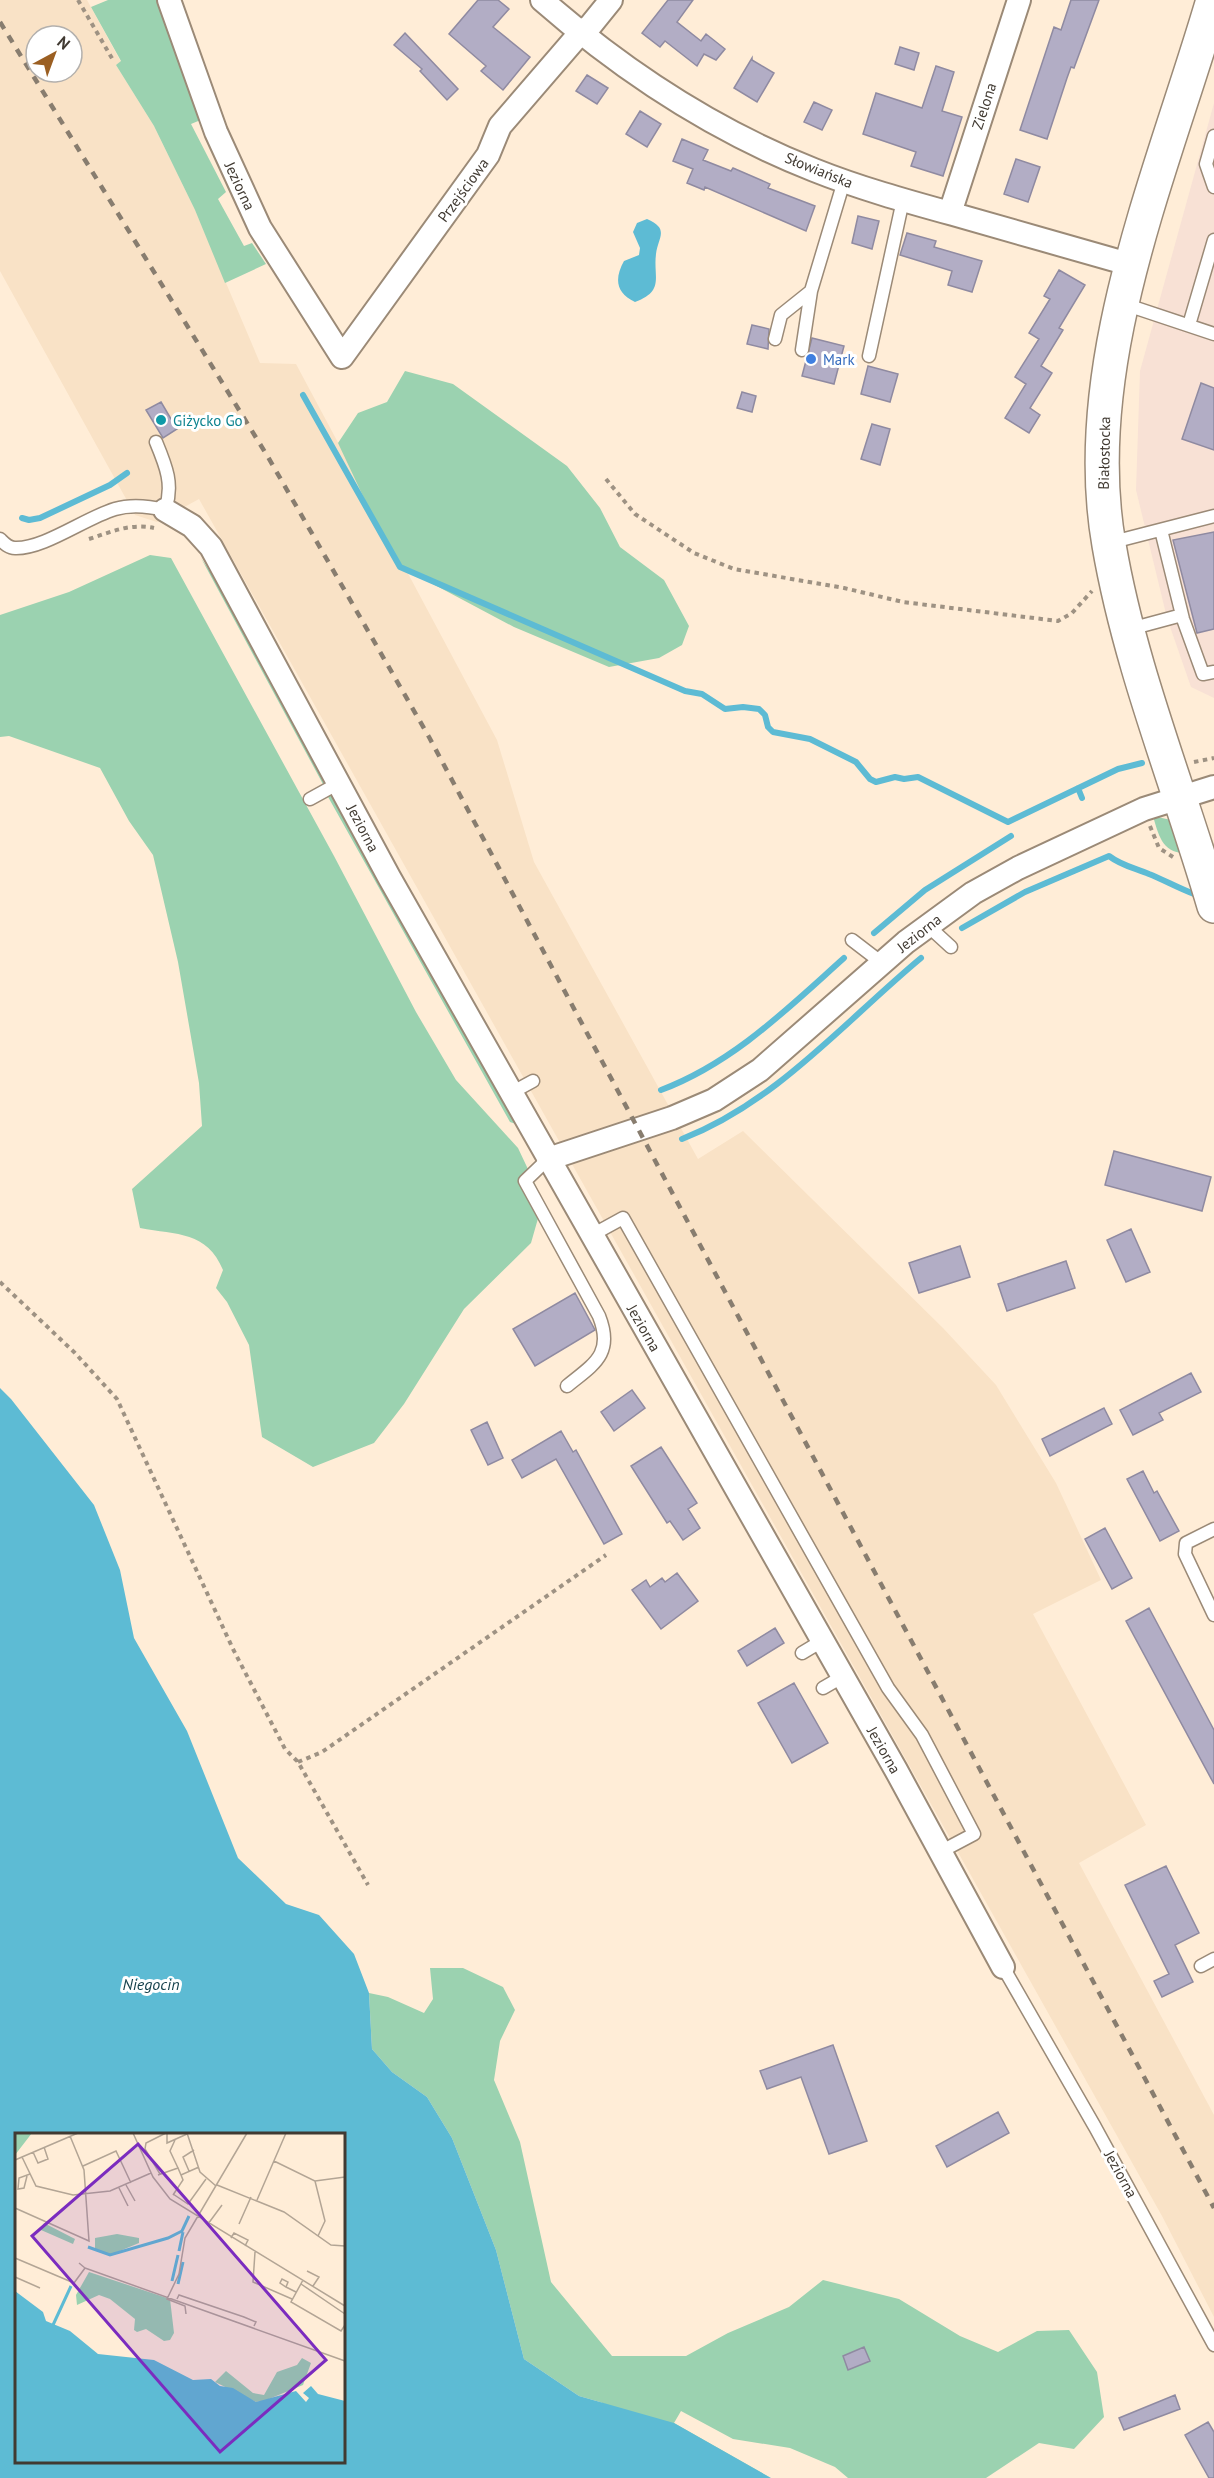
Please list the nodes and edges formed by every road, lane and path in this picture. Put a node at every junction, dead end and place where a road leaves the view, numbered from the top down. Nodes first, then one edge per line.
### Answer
1 (78, 0) edge
2 (169, 0) edge
3 (542, 0) edge
4 (611, 0) edge
5 (1019, 0) edge
6 (1211, 14) edge
7 (581, 32) junction
8 (113, 60) dead end
9 (1214, 136) edge
10 (844, 181) junction
11 (1214, 187) edge
12 (903, 200) junction
13 (950, 213) junction
14 (1214, 240) edge
15 (1132, 265) junction
16 (811, 291) junction
17 (1123, 303) junction
18 (1190, 326) junction
19 (1214, 334) edge
20 (775, 339) dead end
21 (802, 350) dead end
22 (869, 356) dead end
23 (342, 357) joint
24 (156, 442) dead end
25 (606, 479) dead end
26 (165, 510) junction
27 (1214, 516) edge
28 (1161, 530) junction
29 (0, 538) edge
30 (1108, 544) junction
31 (1115, 575) junction
32 (1182, 615) junction
33 (1129, 630) junction
34 (1214, 672) edge
35 (1214, 758) edge
36 (1187, 760) dead end
37 (339, 783) junction
38 (1214, 787) edge
39 (1180, 796) junction
40 (310, 799) dead end
41 (1147, 817) dead end
42 (1179, 858) dead end
43 (1214, 906) edge
44 (927, 926) junction
45 (852, 940) dead end
46 (951, 947) dead end
47 (882, 963) junction
48 (533, 1081) dead end
49 (511, 1093) junction
50 (549, 1158) junction
51 (592, 1235) junction
52 (0, 1282) edge
53 (567, 1386) dead end
54 (1214, 1529) edge
55 (606, 1555) dead end
56 (1214, 1615) edge
57 (822, 1641) junction
58 (802, 1653) dead end
59 (298, 1762) junction
60 (940, 1852) junction
61 (368, 1885) dead end
62 (1214, 1959) edge
63 (1201, 1966) dead end
64 (1003, 1967) joint
65 (1214, 2345) edge

1 - 8 path
2 - 23 street, Jeziorna
3 - 7 street, Słowiańska
4 - 7 street, Przejściowa
5 - 13 street, Zielona
6 - 15 street, Białostocka
7 - 10 street, Słowiańska
7 - 23 street, Przejściowa
9 - 11 lane
10 - 12 street, Słowiańska
10 - 16 lane
12 - 13 street, Słowiańska
12 - 22 lane
13 - 15 street, Słowiańska
14 - 18 lane
15 - 17 street, Białostocka
16 - 20 lane
16 - 21 lane
17 - 18 lane
17 - 30 street, Białostocka
18 - 19 lane
24 - 26 lane
25 - 31 path
26 - 29 lane
26 - 37 street, Jeziorna
27 - 28 lane
28 - 30 lane
28 - 32 lane
30 - 31 street, Białostocka
31 - 33 street, Białostocka
32 - 33 lane
32 - 34 lane
33 - 39 street, Białostocka
35 - 36 path
37 - 40 lane
37 - 49 street, Jeziorna
38 - 39 street, Jeziorna
39 - 43 street, Białostocka
39 - 44 street, Jeziorna
41 - 42 path
44 - 46 lane
44 - 47 street, Jeziorna
45 - 47 lane
47 - 50 street, Jeziorna
48 - 49 lane
49 - 50 street, Jeziorna
50 - 51 street, Jeziorna
50 - 53 lane
51 - 57 street, Jeziorna
51 - 60 lane
52 - 59 path
54 - 56 lane
55 - 59 path
57 - 58 lane
57 - 60 street, Jeziorna
59 - 61 path
60 - 64 street, Jeziorna
62 - 63 lane
64 - 65 lane, Jeziorna

